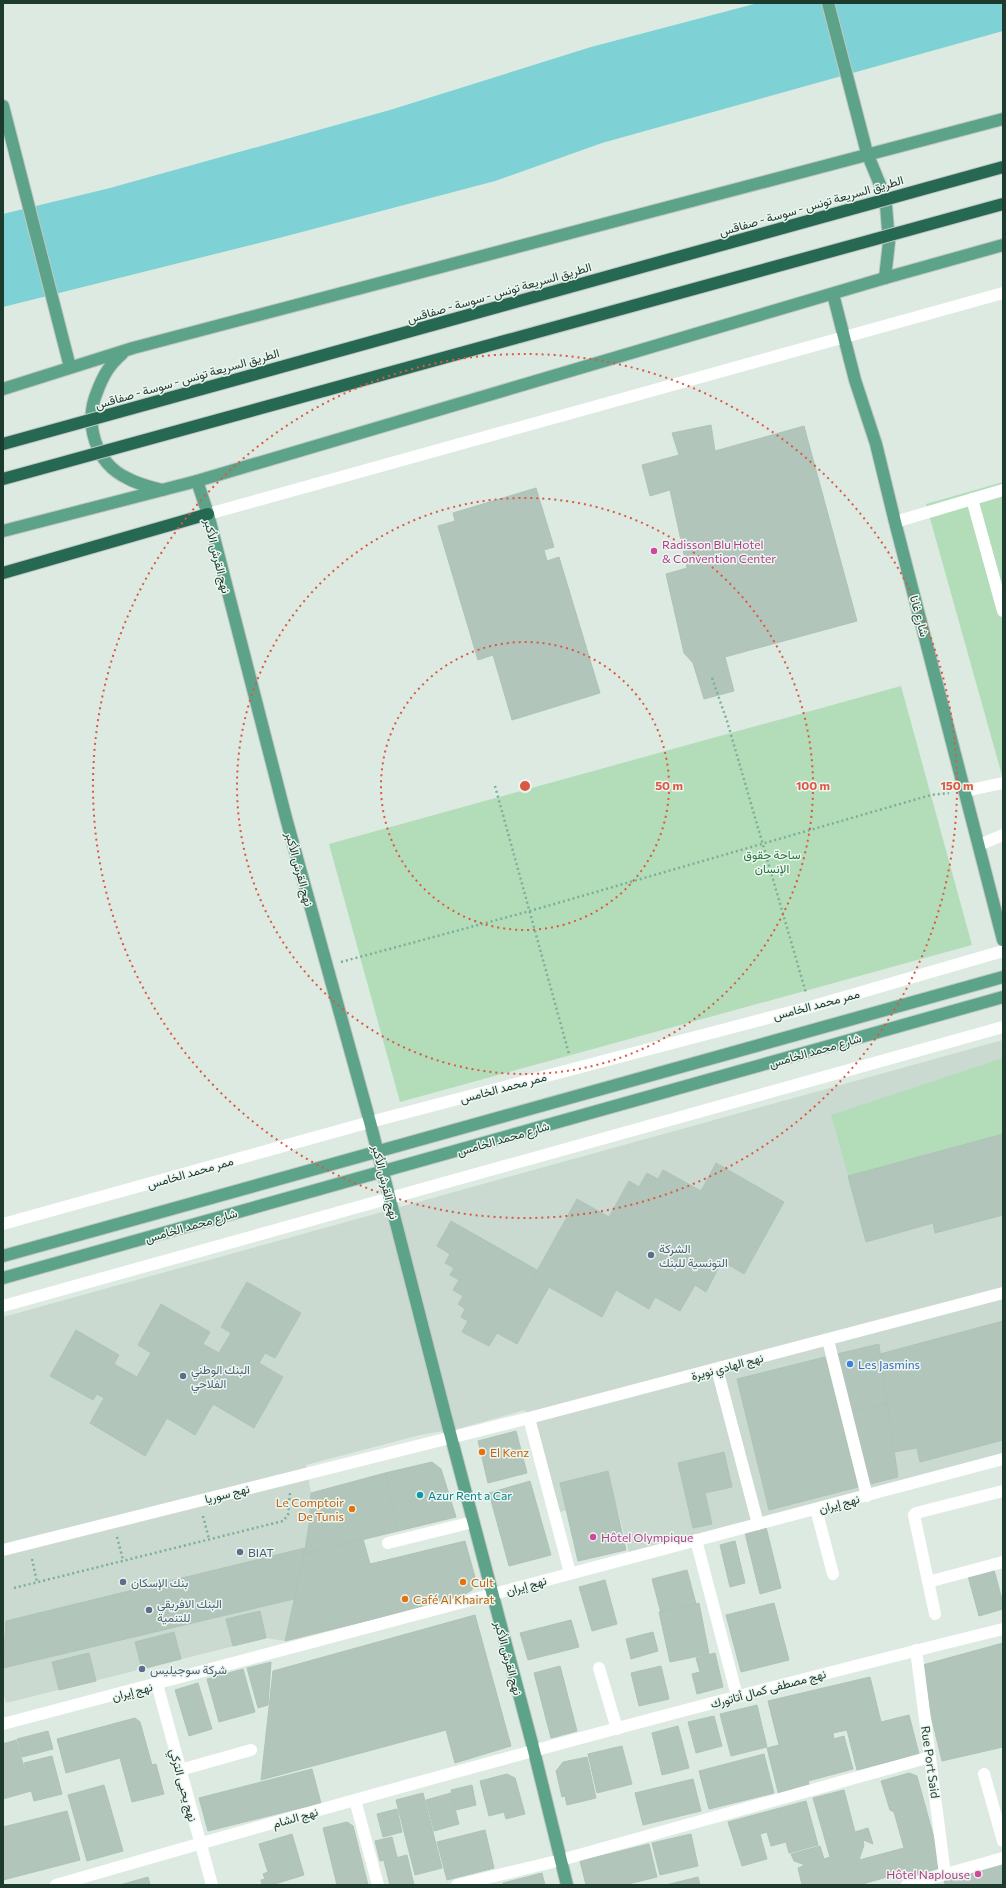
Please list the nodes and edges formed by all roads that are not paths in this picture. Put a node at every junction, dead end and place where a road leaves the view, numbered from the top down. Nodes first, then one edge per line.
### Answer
1 (828, 3) edge
2 (3, 106) edge
3 (1003, 118) edge
4 (867, 153) junction
5 (1003, 167) edge
6 (1003, 204) edge
7 (1003, 245) edge
8 (885, 278) junction
9 (1003, 293) edge
10 (833, 294) junction
11 (844, 337) junction
12 (124, 352) junction
13 (70, 367) junction
14 (3, 389) edge
15 (3, 444) edge
16 (3, 479) edge
17 (197, 481) junction
18 (163, 490) junction
19 (1003, 490) edge
20 (972, 499) junction
21 (208, 514) junction
22 (894, 522) junction
23 (3, 531) edge
24 (3, 573) edge
25 (1003, 611) edge
26 (1003, 783) edge
27 (965, 791) junction
28 (1003, 835) edge
29 (979, 845) junction
30 (1003, 940) edge
31 (1003, 951) edge
32 (1003, 977) edge
33 (1003, 997) edge
34 (1003, 1028) edge
35 (370, 1122) junction
36 (378, 1152) junction
37 (383, 1172) junction
38 (390, 1199) junction
39 (3, 1224) edge
40 (3, 1256) edge
41 (3, 1278) edge
42 (1003, 1293) edge
43 (3, 1306) edge
44 (828, 1340) junction
45 (717, 1369) junction
46 (529, 1418) junction
47 (451, 1437) junction
48 (1003, 1459) edge
49 (1003, 1491) edge
50 (867, 1496) junction
51 (816, 1509) junction
52 (473, 1522) junction
53 (758, 1524) junction
54 (696, 1540) junction
55 (388, 1543) dead end
56 (3, 1550) edge
57 (1003, 1562) edge
58 (570, 1573) junction
59 (834, 1574) dead end
60 (928, 1582) junction
61 (492, 1595) junction
62 (935, 1614) dead end
63 (1003, 1629) edge
64 (916, 1650) junction
65 (599, 1668) dead end
66 (157, 1684) junction
67 (737, 1696) junction
68 (3, 1724) edge
69 (616, 1729) junction
70 (251, 1750) dead end
71 (534, 1751) junction
72 (930, 1757) junction
73 (180, 1770) junction
74 (984, 1774) dead end
75 (355, 1800) junction
76 (1003, 1841) edge
77 (200, 1843) junction
78 (1003, 1858) edge
79 (561, 1860) junction
80 (945, 1874) junction
81 (56, 1885) edge
82 (212, 1885) edge
83 (378, 1885) edge
84 (457, 1885) edge
85 (567, 1885) edge
86 (907, 1885) edge

1 - 4 main road
2 - 13 main road
3 - 4 main road
4 - 8 main road
4 - 12 main road
5 - 15 highway, الطريق السريعة تونس - سوسة - صفاقس, bridge
6 - 16 highway, bridge
7 - 8 main road
8 - 10 main road
9 - 11 street
10 - 11 main road, شارع غانا
10 - 17 main road
11 - 21 street
11 - 22 main road, شارع غانا
12 - 13 main road
12 - 18 main road
13 - 14 main road
17 - 18 main road
17 - 21 main road, نهج القرش الأكبر
18 - 23 main road
19 - 20 street
20 - 22 street
20 - 25 street
21 - 24 highway
21 - 35 main road, نهج القرش الأكبر
22 - 27 main road, شارع غانا
26 - 27 street
27 - 29 main road, شارع غانا
28 - 29 street
29 - 30 main road, شارع غانا
31 - 35 street, ممر محمد الخامس
32 - 36 main road, شارع محمد الخامس
33 - 37 main road, شارع محمد الخامس
34 - 38 street
35 - 36 main road, نهج القرش الأكبر
35 - 39 street, ممر محمد الخامس
36 - 37 main road, نهج القرش الأكبر
36 - 40 main road, شارع محمد الخامس
37 - 38 main road, نهج القرش الأكبر
37 - 41 main road, شارع محمد الخامس
38 - 43 street
38 - 47 main road, نهج القرش الأكبر
42 - 44 street, نهج الهادي نويرة
44 - 45 street, نهج الهادي نويرة
44 - 50 street
45 - 46 street, نهج الهادي نويرة
45 - 53 street
46 - 47 street, نهج الهادي نويرة
46 - 58 street
47 - 52 main road, نهج القرش الأكبر
47 - 56 street, نهج سوريا
48 - 50 street, نهج إيران
49 - 60 street
50 - 51 street, نهج إيران
51 - 53 street, نهج إيران
51 - 59 street
52 - 55 street
52 - 61 main road, نهج القرش الأكبر
53 - 54 street, نهج إيران
54 - 58 street, نهج إيران
54 - 67 street
57 - 60 street
58 - 61 street, نهج إيران
60 - 62 street
61 - 66 street, نهج إيران
61 - 71 main road, نهج القرش الأكبر
63 - 64 street, نهج مصطفى كمال أتاتورك
64 - 67 street, نهج مصطفى كمال أتاتورك
64 - 72 street, Rue Port Said
65 - 69 street
66 - 68 street, نهج إيران
66 - 73 street, نهج يحيى التركي
67 - 69 street, نهج مصطفى كمال أتاتورك
69 - 71 street, نهج مصطفى كمال أتاتورك
70 - 73 street
71 - 75 street, نهج الشام
71 - 79 main road, نهج القرش الأكبر
72 - 79 street
72 - 80 street, Rue Port Said
73 - 77 street, نهج يحيى التركي
74 - 76 street
75 - 77 street, نهج الشام
75 - 83 street
77 - 81 street, نهج الشام
77 - 82 street, نهج يحيى التركي
78 - 80 street
79 - 84 street
79 - 85 main road, نهج القرش الأكبر
80 - 86 street

